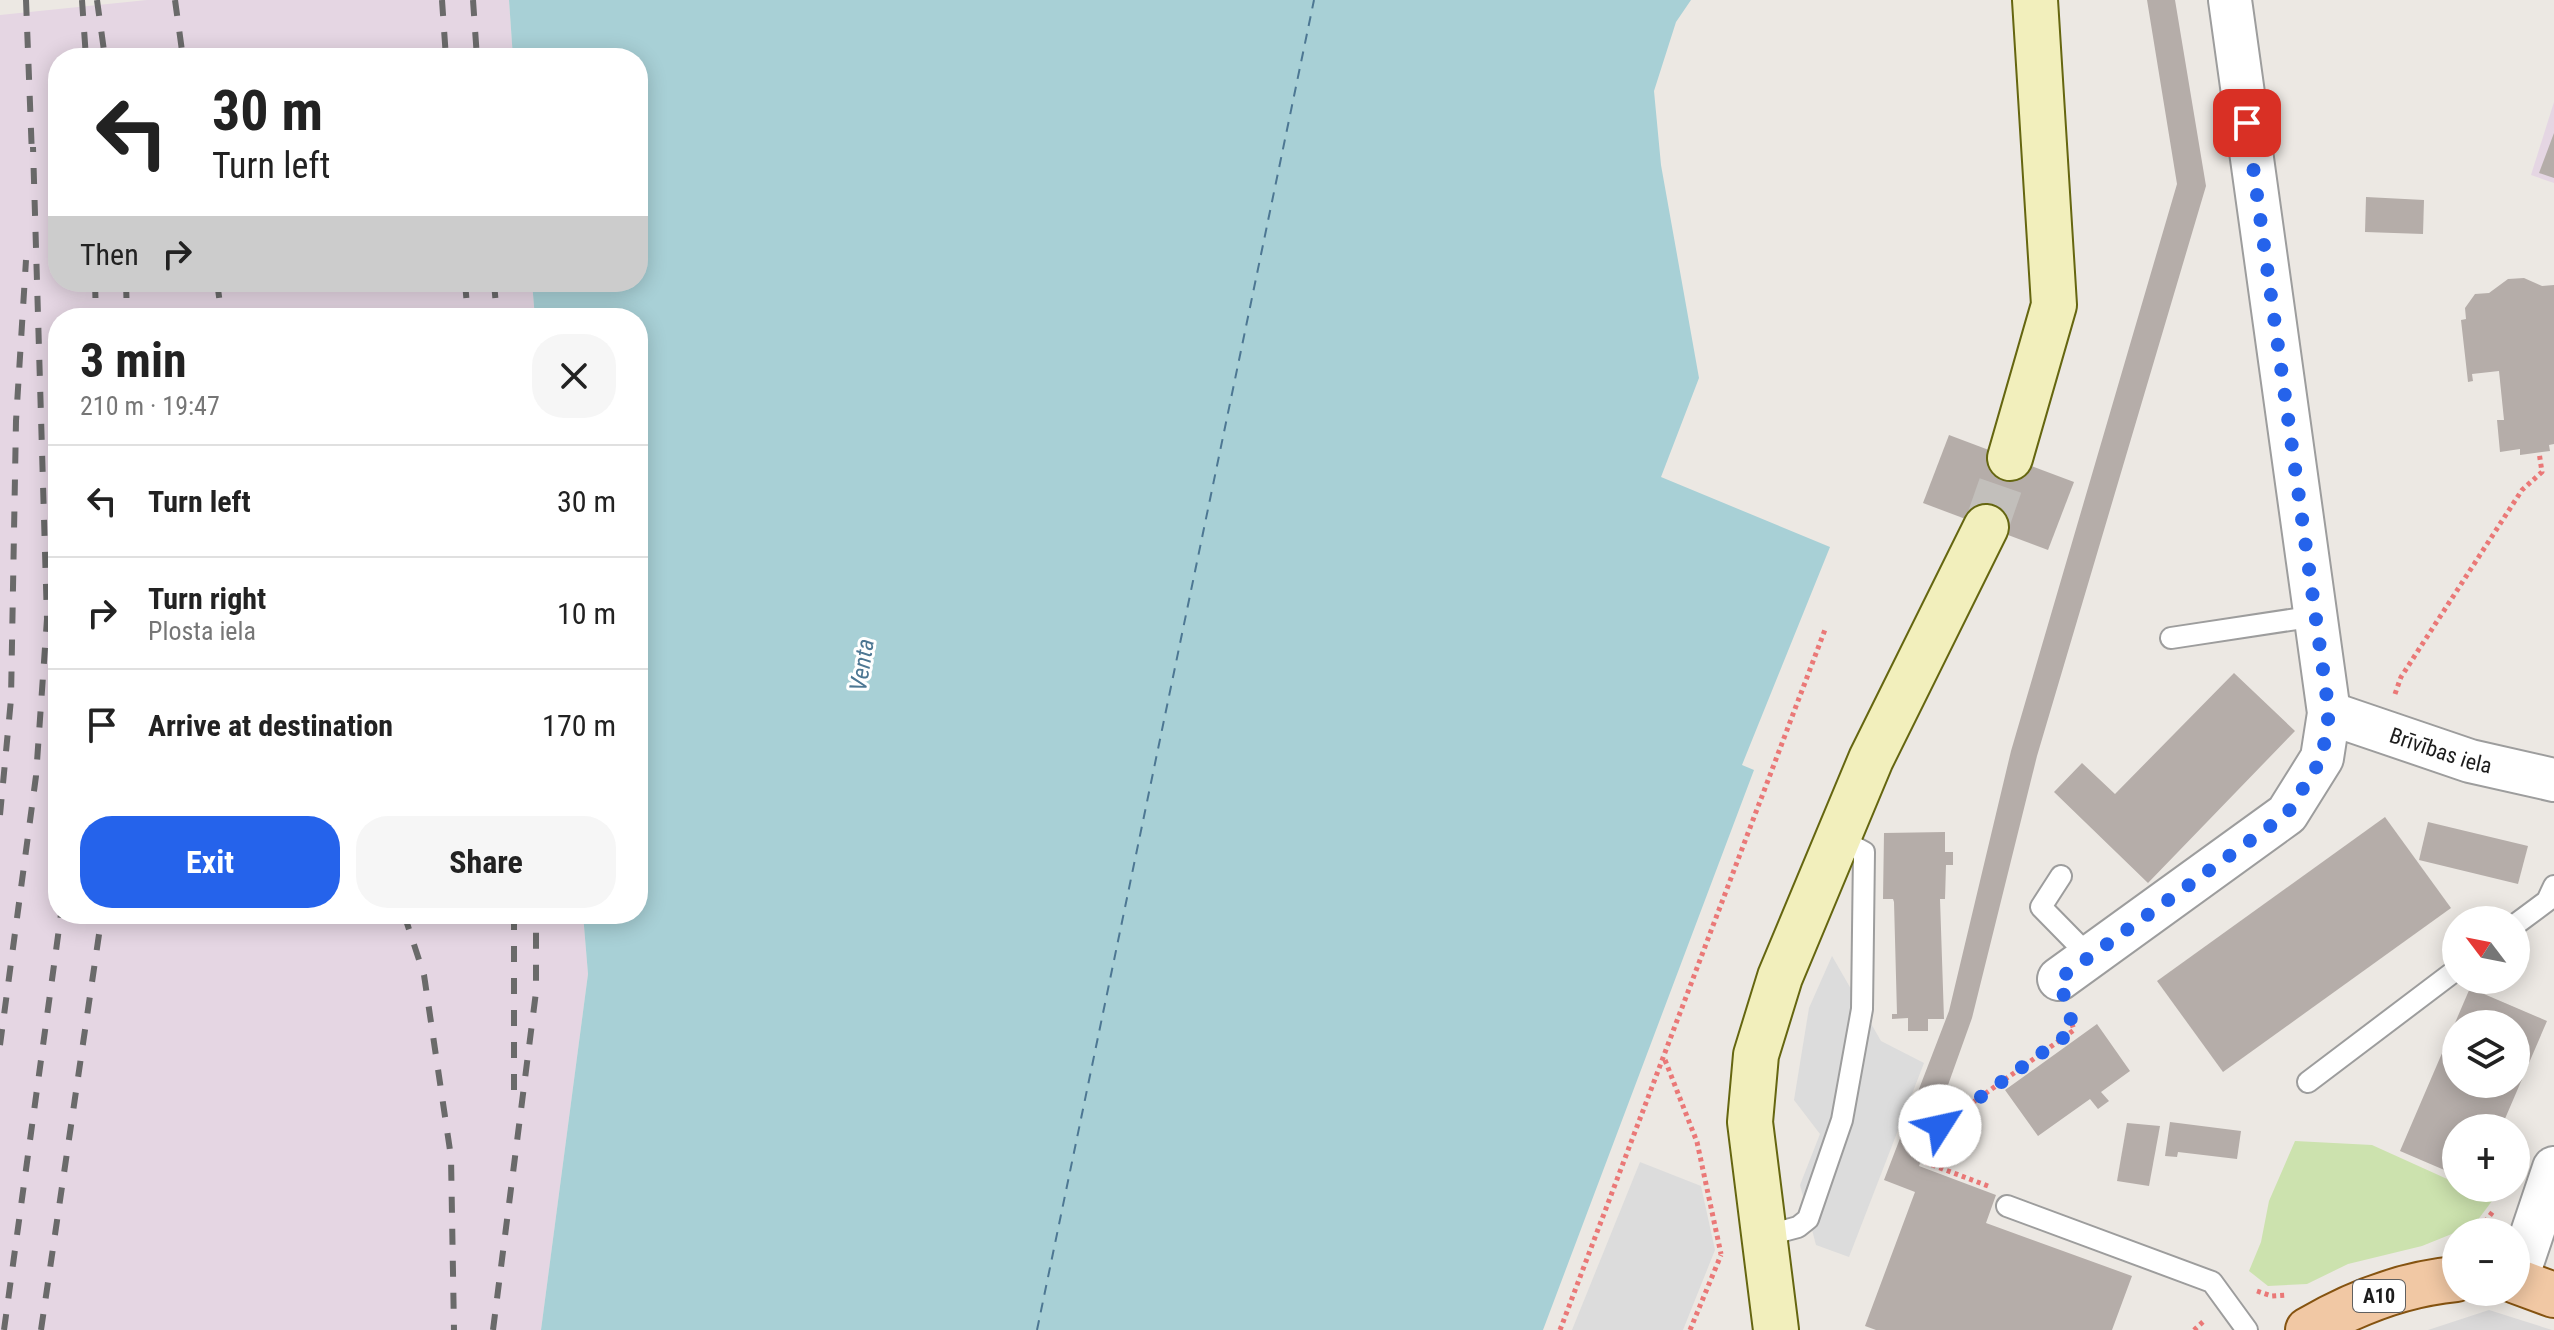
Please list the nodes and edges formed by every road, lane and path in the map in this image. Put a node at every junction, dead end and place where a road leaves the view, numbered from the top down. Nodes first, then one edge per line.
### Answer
1 (2035, 0) edge
2 (2230, 0) edge
3 (2539, 452) dead end
4 (2010, 458) tunnel mouth
5 (1986, 527) tunnel mouth
6 (2316, 616) junction
7 (1826, 627) dead end
8 (2171, 638) dead end
9 (2401, 677) dead end
10 (2329, 713) junction
11 (2554, 780) edge
12 (1838, 838) junction
13 (2061, 876) dead end
14 (2554, 886) edge
15 (2530, 914) edge
16 (2075, 968) junction
17 (2442, 981) edge
18 (1665, 1059) junction
19 (2308, 1082) dead end
20 (2554, 1168) edge
21 (2007, 1206) joint
22 (2498, 1206) dead end
23 (2488, 1218) edge
24 (1764, 1236) junction
25 (2530, 1239) edge
26 (1721, 1255) junction
27 (1724, 1270) dead end
28 (2442, 1281) edge
29 (2530, 1286) edge
30 (2554, 1295) edge
31 (1560, 1330) edge
32 (1690, 1330) edge
33 (1776, 1330) edge
34 (2247, 1330) edge
35 (2308, 1330) edge

1 - 4 street
2 - 6 street
3 - 9 path
5 - 12 street
6 - 8 lane
6 - 10 street
7 - 18 path
10 - 11 street, Brīvības iela
10 - 16 street
12 - 24 street
12 - 24 lane
13 - 16 lane
14 - 15 lane
16 - 21 path
17 - 19 lane
18 - 26 path
18 - 31 path
20 - 25 street
21 - 34 lane
22 - 23 path
24 - 33 street
26 - 27 path
26 - 32 path
28 - 35 main road, A10
29 - 30 main road

